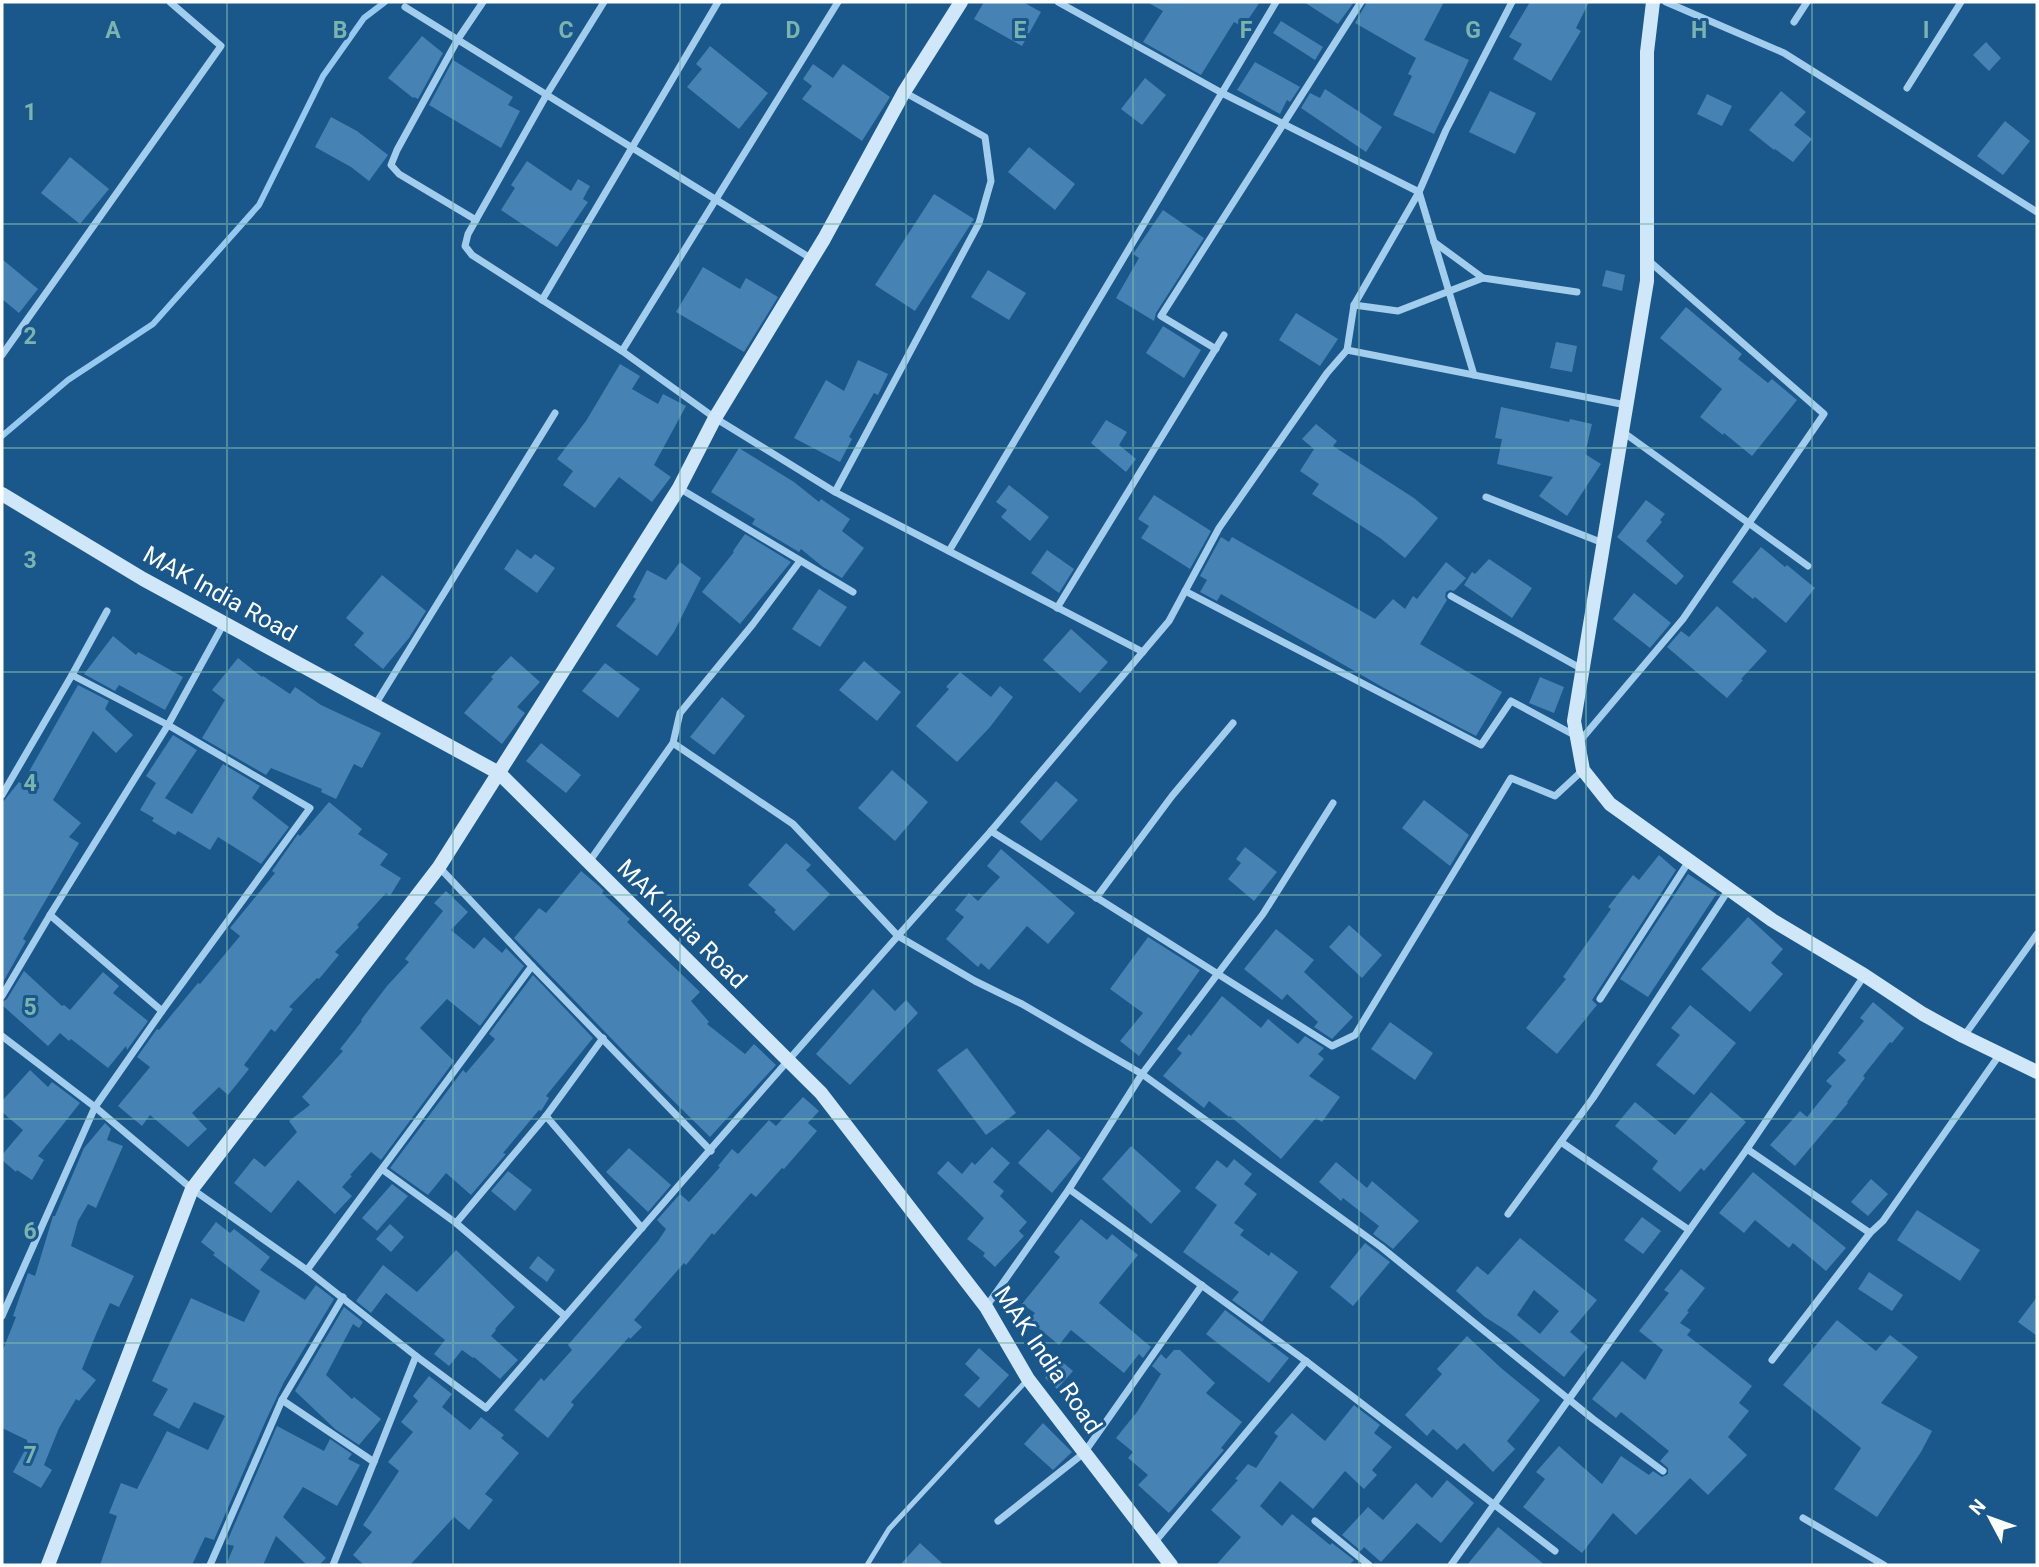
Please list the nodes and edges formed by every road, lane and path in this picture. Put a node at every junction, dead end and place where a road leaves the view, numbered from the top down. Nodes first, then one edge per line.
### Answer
1 (170, 2) edge
2 (483, 2) edge
3 (604, 2) edge
4 (718, 2) edge
5 (838, 2) edge
6 (961, 2) edge
7 (1058, 2) edge
8 (1276, 2) edge
9 (1361, 2) edge
10 (1512, 2) edge
11 (1653, 2) edge
12 (1666, 2) edge
13 (1807, 2) edge
14 (1961, 2) edge
15 (405, 7) dead end
16 (1794, 22) dead end
17 (458, 39) junction
18 (1907, 88) dead end
19 (904, 92) junction
20 (1222, 93) junction
21 (547, 94) junction
22 (1283, 124) junction
23 (631, 147) junction
24 (1419, 192) junction
25 (715, 199) junction
26 (2037, 212) edge
27 (476, 220) junction
28 (1434, 241) junction
29 (812, 259) junction
30 (1647, 259) junction
31 (1483, 278) junction
32 (1449, 291) junction
33 (1577, 292) dead end
34 (542, 300) junction
35 (1354, 305) junction
36 (1224, 335) dead end
37 (1216, 349) junction
38 (1347, 350) junction
39 (622, 351) junction
40 (2, 355) edge
41 (1474, 375) junction
42 (1626, 405) junction
43 (555, 413) dead end
44 (715, 418) junction
45 (1622, 432) junction
46 (679, 488) junction
47 (835, 492) junction
48 (2, 494) edge
49 (1486, 497) dead end
50 (1749, 523) junction
51 (1604, 543) junction
52 (949, 551) junction
53 (800, 561) junction
54 (1808, 566) dead end
55 (1185, 590) junction
56 (853, 592) dead end
57 (1451, 596) dead end
58 (1057, 608) junction
59 (107, 611) dead end
60 (223, 623) junction
61 (1143, 652) junction
62 (1583, 669) junction
63 (72, 675) junction
64 (375, 705) junction
65 (1233, 723) dead end
66 (169, 725) junction
67 (1578, 739) junction
68 (673, 743) junction
69 (1583, 770) junction
70 (499, 773) junction
71 (2, 795) edge
72 (1333, 803) dead end
73 (991, 831) junction
74 (1689, 861) junction
75 (589, 863) junction
76 (439, 867) junction
77 (1729, 889) junction
78 (1096, 898) junction
79 (50, 915) junction
80 (2037, 934) edge
81 (898, 936) junction
82 (532, 966) junction
83 (1217, 973) junction
84 (1864, 975) junction
85 (2, 996) edge
86 (1600, 999) dead end
87 (162, 1011) junction
88 (2, 1036) edge
89 (1963, 1036) junction
90 (603, 1038) junction
91 (2000, 1054) junction
92 (788, 1060) junction
93 (2037, 1072) edge
94 (1142, 1074) junction
95 (94, 1107) junction
96 (546, 1116) junction
97 (1561, 1142) junction
98 (1747, 1149) junction
99 (711, 1151) junction
100 (383, 1170) junction
101 (192, 1189) junction
102 (1069, 1189) junction
103 (1508, 1214) dead end
104 (456, 1223) junction
105 (642, 1228) junction
106 (1689, 1230) junction
107 (1870, 1234) junction
108 (307, 1270) junction
109 (1202, 1285) junction
110 (342, 1297) junction
111 (986, 1307) junction
112 (2, 1317) edge
113 (565, 1317) junction
114 (416, 1356) junction
115 (1772, 1360) dead end
116 (1306, 1361) junction
117 (1028, 1379) junction
118 (1569, 1399) junction
119 (282, 1400) junction
120 (1084, 1453) junction
121 (374, 1462) junction
122 (1662, 1471) dead end
123 (1494, 1505) junction
124 (1803, 1518) dead end
125 (998, 1521) dead end
126 (1315, 1521) dead end
127 (1153, 1543) junction
128 (1555, 1551) dead end
129 (335, 1562) edge
130 (48, 1565) edge
131 (210, 1565) edge
132 (343, 1565) edge
133 (867, 1565) edge
134 (1171, 1565) edge
135 (1369, 1565) edge
136 (1451, 1565) edge
137 (1884, 1565) edge

1 - 40 street
2 - 17 street
3 - 21 street
4 - 23 street
5 - 25 street
6 - 19 street
7 - 20 street
8 - 20 street
9 - 22 street
10 - 24 street
11 - 30 street
12 - 26 street
13 - 16 street
14 - 18 street
15 - 17 street
17 - 21 street
17 - 27 street
19 - 29 street
19 - 47 street
20 - 22 street
20 - 52 street
21 - 23 street
21 - 27 street
22 - 24 street
22 - 37 street
23 - 25 street
23 - 34 street
24 - 28 street
24 - 35 street
25 - 29 street
25 - 39 street
27 - 34 street
28 - 31 street
28 - 32 street
29 - 44 street
30 - 42 street
30 - 50 street
31 - 32 street
31 - 33 street
32 - 35 street
32 - 41 street
34 - 39 street
35 - 38 street
36 - 37 street
37 - 58 street
38 - 41 street
38 - 55 street
39 - 44 street
41 - 42 street
42 - 45 street
43 - 64 street
44 - 46 street
44 - 47 street
45 - 50 street
45 - 51 street
46 - 53 street
46 - 70 street
47 - 52 street
48 - 60 street, MAK India Road
49 - 51 street
50 - 54 street
50 - 67 street
51 - 62 street
52 - 58 street
53 - 56 street
53 - 68 street
55 - 61 street
55 - 67 street
57 - 62 street
58 - 61 street
59 - 63 street
60 - 64 street, MAK India Road
60 - 66 street
61 - 73 street
62 - 67 street
63 - 66 street
63 - 71 street
64 - 70 street, MAK India Road
65 - 78 street
66 - 79 street
66 - 87 street
67 - 69 street
68 - 75 street
68 - 81 street
69 - 74 street
69 - 83 street
70 - 75 street, MAK India Road
70 - 76 street
72 - 83 street
73 - 78 street
73 - 81 street
74 - 77 street
74 - 86 street
75 - 92 street, MAK India Road
76 - 82 street
76 - 101 street
77 - 84 street
77 - 97 street
78 - 83 street
79 - 85 street
79 - 87 street
80 - 89 street
81 - 92 street
81 - 94 street
82 - 90 street
82 - 100 street
83 - 94 street
84 - 89 street
84 - 98 street
87 - 95 street
88 - 95 street
89 - 91 street
90 - 96 street
90 - 99 street
91 - 93 street
91 - 107 street
92 - 99 street
92 - 111 street, MAK India Road
94 - 102 street
94 - 118 street
95 - 101 street
95 - 112 street
96 - 104 street
96 - 105 street
97 - 103 street
97 - 106 street
98 - 106 street
98 - 107 street
99 - 105 street
100 - 104 street
100 - 108 street
101 - 108 street
101 - 130 street
102 - 109 street
102 - 111 street
104 - 113 street
105 - 113 street
106 - 118 street
107 - 115 street
108 - 110 street
109 - 116 street
109 - 120 street
110 - 114 street
110 - 119 street
111 - 117 street, MAK India Road
113 - 114 street
114 - 121 street
116 - 123 street
116 - 127 street
117 - 120 street, MAK India Road
117 - 133 lane
118 - 122 street
118 - 123 street
119 - 121 street
119 - 131 street
120 - 125 street
120 - 127 street, MAK India Road
121 - 129 street
123 - 128 street
123 - 136 street
124 - 137 street
126 - 135 street
127 - 134 street, MAK India Road
129 - 132 street

